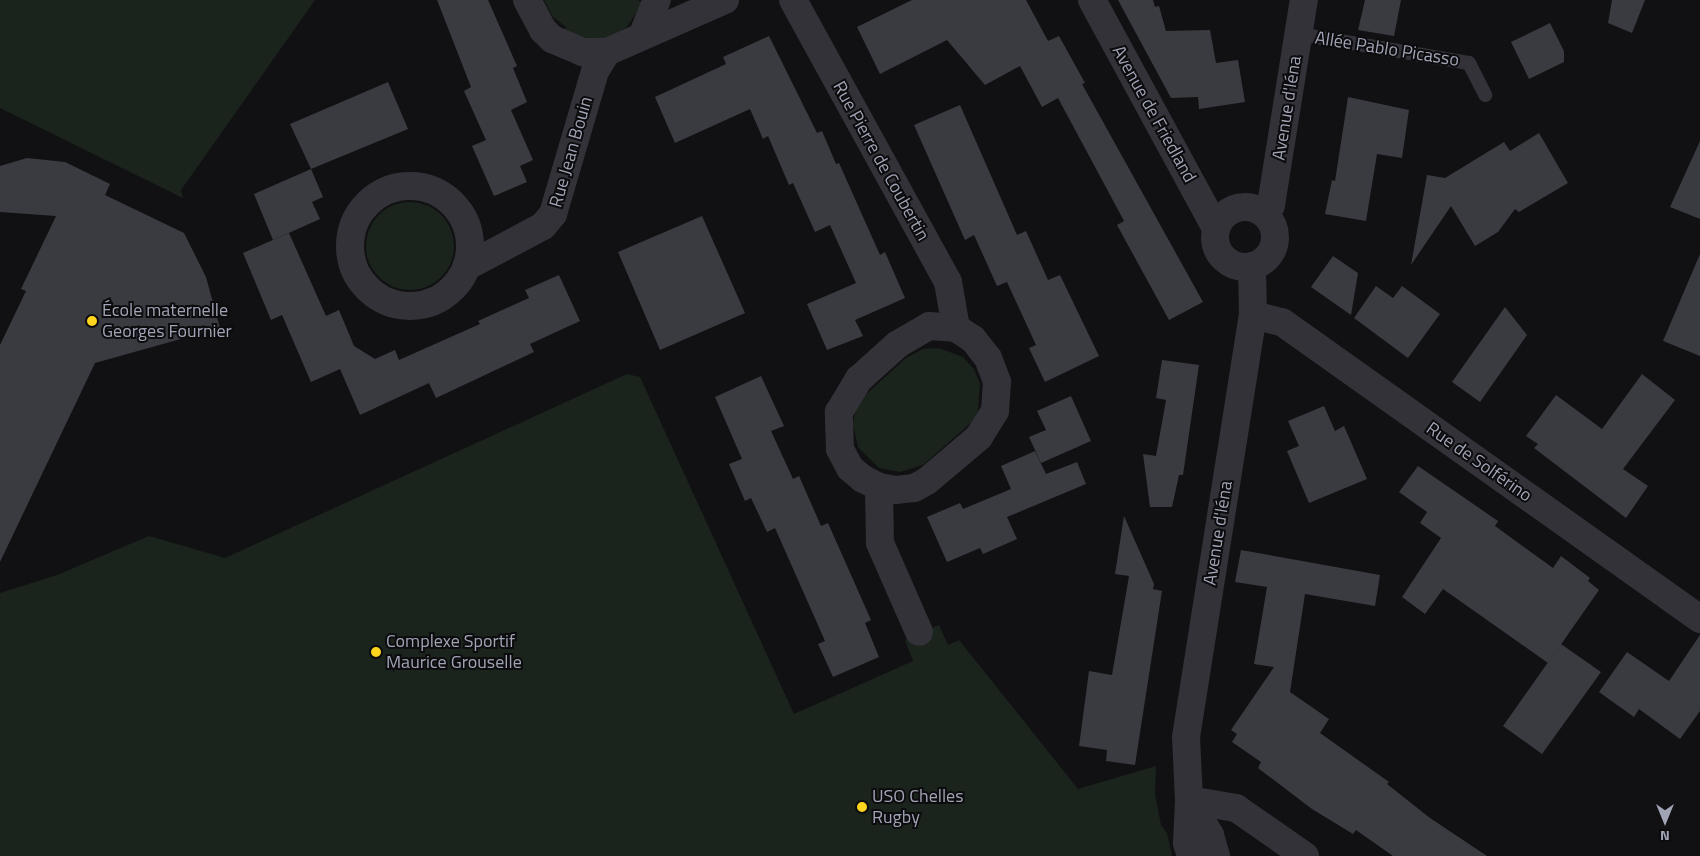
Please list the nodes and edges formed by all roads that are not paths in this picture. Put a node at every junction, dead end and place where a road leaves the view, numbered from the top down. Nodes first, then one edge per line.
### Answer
1 (528, 0) edge
2 (657, 0) edge
3 (725, 0) edge
4 (793, 0) edge
5 (1092, 0) edge
6 (1304, 0) edge
7 (643, 34) junction
8 (1299, 34) junction
9 (607, 52) junction
10 (1485, 95) dead end
11 (1266, 215) junction
12 (1216, 228) junction
13 (1252, 266) junction
14 (466, 267) junction
15 (1253, 315) junction
16 (956, 328) junction
17 (879, 487) junction
18 (1700, 619) edge
19 (919, 632) dead end
20 (1189, 800) junction
21 (1191, 856) edge
22 (1216, 856) edge
23 (1305, 856) edge

1 - 9 street
2 - 7 street
3 - 7 street
4 - 16 street, Rue Pierre de Coubertin
5 - 12 street, Avenue de Friedland
6 - 8 street, Avenue d'Iéna
7 - 9 street
8 - 10 lane, Allée Pablo Picasso
8 - 11 street, Avenue d'Iéna
9 - 14 street, Rue Jean Bouin
11 - 12 street
11 - 13 street
12 - 13 street
13 - 15 street, Avenue d'Iéna
14 - 14 street, Rue Jean Bouin
15 - 18 street, Rue de Solférino
15 - 20 street, Avenue d'Iéna
16 - 17 street
16 - 17 street
17 - 19 street
20 - 21 street, Avenue d'Iéna
20 - 22 street, Avenue d'Iéna
20 - 23 street

